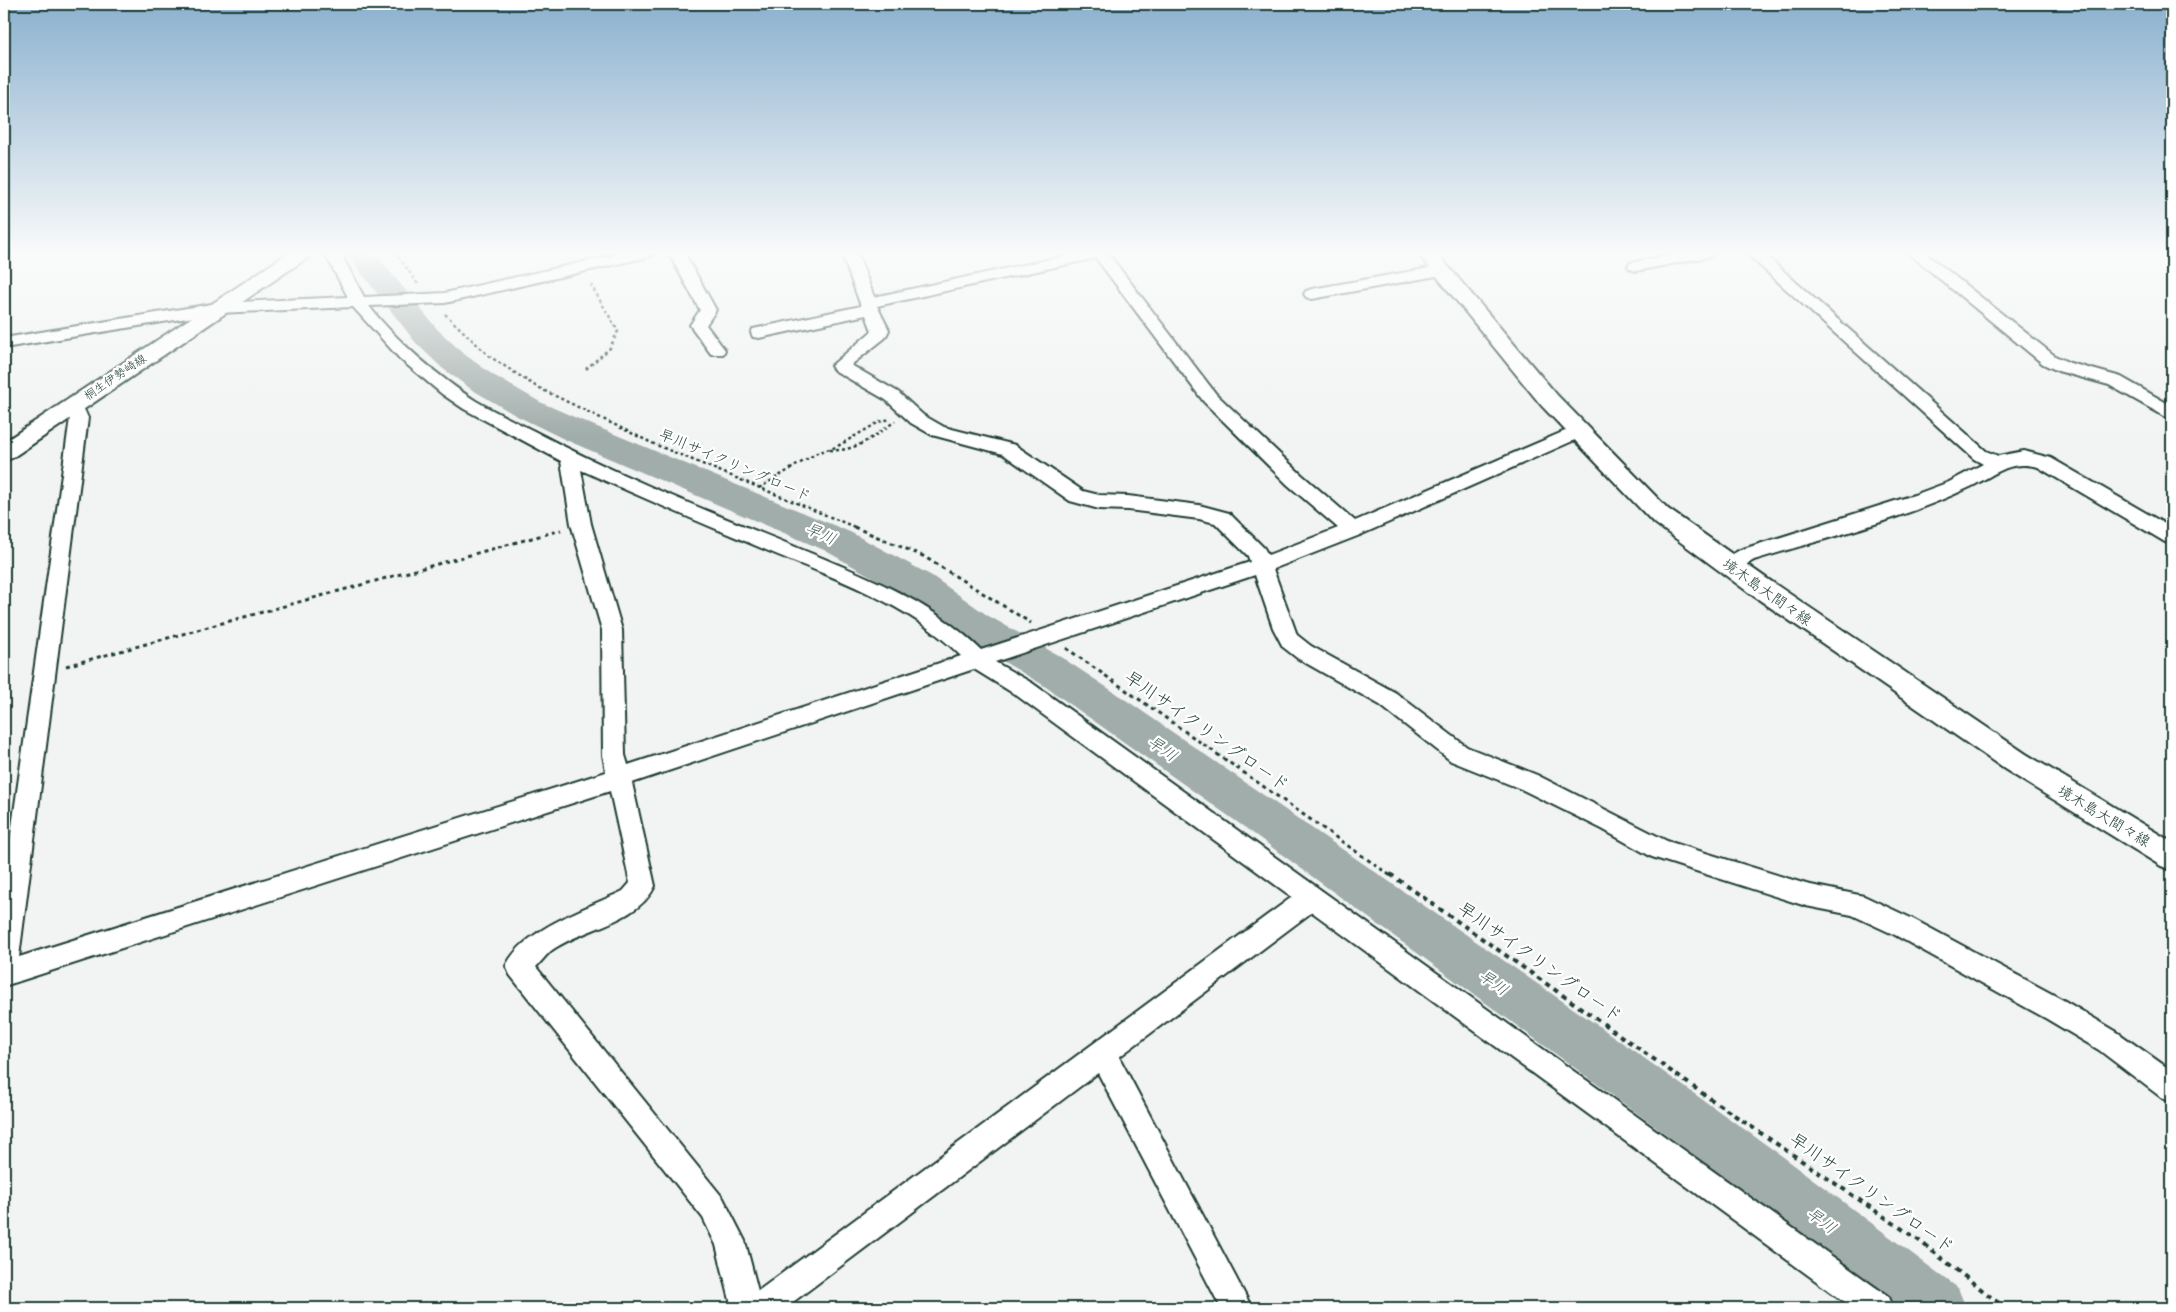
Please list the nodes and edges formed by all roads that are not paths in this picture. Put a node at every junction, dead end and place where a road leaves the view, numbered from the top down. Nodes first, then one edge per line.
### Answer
1 (185, 313) edge
2 (210, 313) edge
3 (371, 313) edge
4 (706, 313) edge
5 (840, 313) edge
6 (873, 313) edge
7 (1145, 313) edge
8 (1477, 313) edge
9 (1821, 313) edge
10 (1991, 313) edge
11 (759, 333) dead end
12 (4, 342) edge
13 (717, 350) dead end
14 (68, 408) junction
15 (2172, 413) edge
16 (1578, 432) junction
17 (4, 453) edge
18 (570, 458) junction
19 (1996, 463) junction
20 (1353, 530) junction
21 (2172, 537) edge
22 (1263, 565) junction
23 (1729, 565) junction
24 (982, 657) junction
25 (619, 778) junction
26 (2172, 857) edge
27 (1312, 897) junction
28 (4, 973) edge
29 (1102, 1053) junction
30 (2172, 1088) edge
31 (747, 1308) edge
32 (760, 1308) edge
33 (1237, 1308) edge
34 (1878, 1308) edge

1 - 12 street
2 - 14 main road, 桐生伊勢崎線
3 - 18 street
4 - 13 street
5 - 11 street
6 - 22 street
7 - 20 street
8 - 16 main road, 境木島大間々線
9 - 19 street
10 - 15 street
14 - 17 main road, 桐生伊勢崎線
14 - 28 street
16 - 20 street
16 - 23 main road, 境木島大間々線
18 - 24 street
18 - 25 street
19 - 21 street
19 - 23 street
20 - 22 street
22 - 24 street
22 - 30 street
23 - 26 main road, 境木島大間々線
24 - 25 street
24 - 27 street
25 - 28 street
25 - 31 street
27 - 29 street
27 - 34 street
29 - 32 street
29 - 33 street

